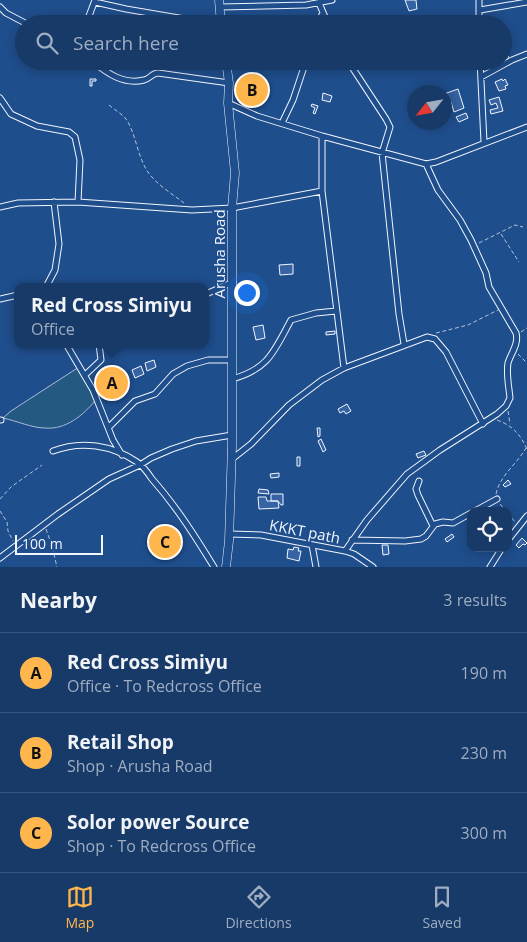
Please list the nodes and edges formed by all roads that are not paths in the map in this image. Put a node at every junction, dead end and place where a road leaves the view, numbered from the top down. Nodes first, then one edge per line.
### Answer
1 (332, 0) edge
2 (479, 0) edge
3 (95, 1) edge
4 (320, 2) edge
5 (527, 2) edge
6 (219, 3) edge
7 (0, 7) edge
8 (480, 10) junction
9 (324, 13) edge
10 (90, 15) edge
11 (161, 15) edge
12 (480, 15) edge
13 (15, 18) edge
14 (527, 54) edge
15 (512, 60) edge
16 (103, 70) edge
17 (227, 70) edge
18 (303, 70) edge
19 (354, 70) edge
20 (481, 70) edge
21 (494, 70) edge
22 (481, 77) junction
23 (229, 83) junction
24 (0, 98) edge
25 (228, 103) junction
26 (282, 123) junction
27 (527, 126) edge
28 (322, 136) junction
29 (484, 142) junction
30 (382, 153) junction
31 (426, 164) junction
32 (322, 191) junction
33 (54, 202) junction
34 (78, 202) junction
35 (0, 207) edge
36 (232, 208) junction
37 (233, 282) junction
38 (48, 283) edge
39 (209, 293) edge
40 (14, 296) edge
41 (0, 299) edge
42 (336, 310) junction
43 (404, 344) junction
44 (68, 348) edge
45 (100, 348) edge
46 (232, 360) junction
47 (344, 368) junction
48 (85, 376) junction
49 (232, 379) junction
50 (483, 424) junction
51 (109, 427) junction
52 (232, 434) junction
53 (53, 451) dead end
54 (123, 455) junction
55 (232, 459) junction
56 (140, 465) junction
57 (419, 481) dead end
58 (497, 500) road end
59 (483, 507) edge
60 (467, 515) edge
61 (527, 516) edge
62 (433, 526) junction
63 (229, 534) junction
64 (512, 535) edge
65 (352, 540) junction
66 (312, 545) junction
67 (345, 551) junction
68 (499, 552) edge
69 (0, 558) edge
70 (214, 567) edge
71 (226, 567) edge
72 (316, 567) edge
73 (373, 567) edge
74 (490, 567) edge

1 - 4 street
2 - 8 street
3 - 10 street
3 - 11 street
4 - 6 street
4 - 9 street
5 - 8 street
7 - 13 street
8 - 12 street
14 - 15 street
16 - 23 street
17 - 23 main road, Arusha Road
18 - 26 street
19 - 30 street
20 - 22 street
21 - 22 street
22 - 29 street
23 - 25 main road, Arusha Road
24 - 34 street
25 - 26 street
25 - 36 main road, Arusha Road
26 - 28 street
27 - 29 street
28 - 30 street
28 - 32 street
29 - 31 street
30 - 31 street
30 - 43 street
31 - 50 street
32 - 36 street
32 - 42 street
33 - 34 street
33 - 35 street
33 - 38 street
34 - 36 street
36 - 37 main road, Arusha Road
37 - 39 street
37 - 46 main road, Arusha Road
40 - 41 street
42 - 47 street
42 - 49 street
43 - 47 street
43 - 50 street
44 - 48 street
45 - 48 street
46 - 49 main road, Arusha Road
46 - 51 street
47 - 55 street
48 - 51 street
49 - 52 main road, Arusha Road
50 - 65 street
51 - 54 street
52 - 55 main road, Arusha Road
52 - 56 street
53 - 54 street
54 - 56 street
55 - 63 main road, Arusha Road
56 - 69 street
56 - 70 street
57 - 62 street
58 - 59 street
60 - 62 street
61 - 64 street
62 - 65 street
63 - 66 street, KKKT path
63 - 71 main road, Arusha Road
65 - 67 street
66 - 67 street, KKKT path
66 - 72 street
67 - 73 street, KKKT path
68 - 74 street

